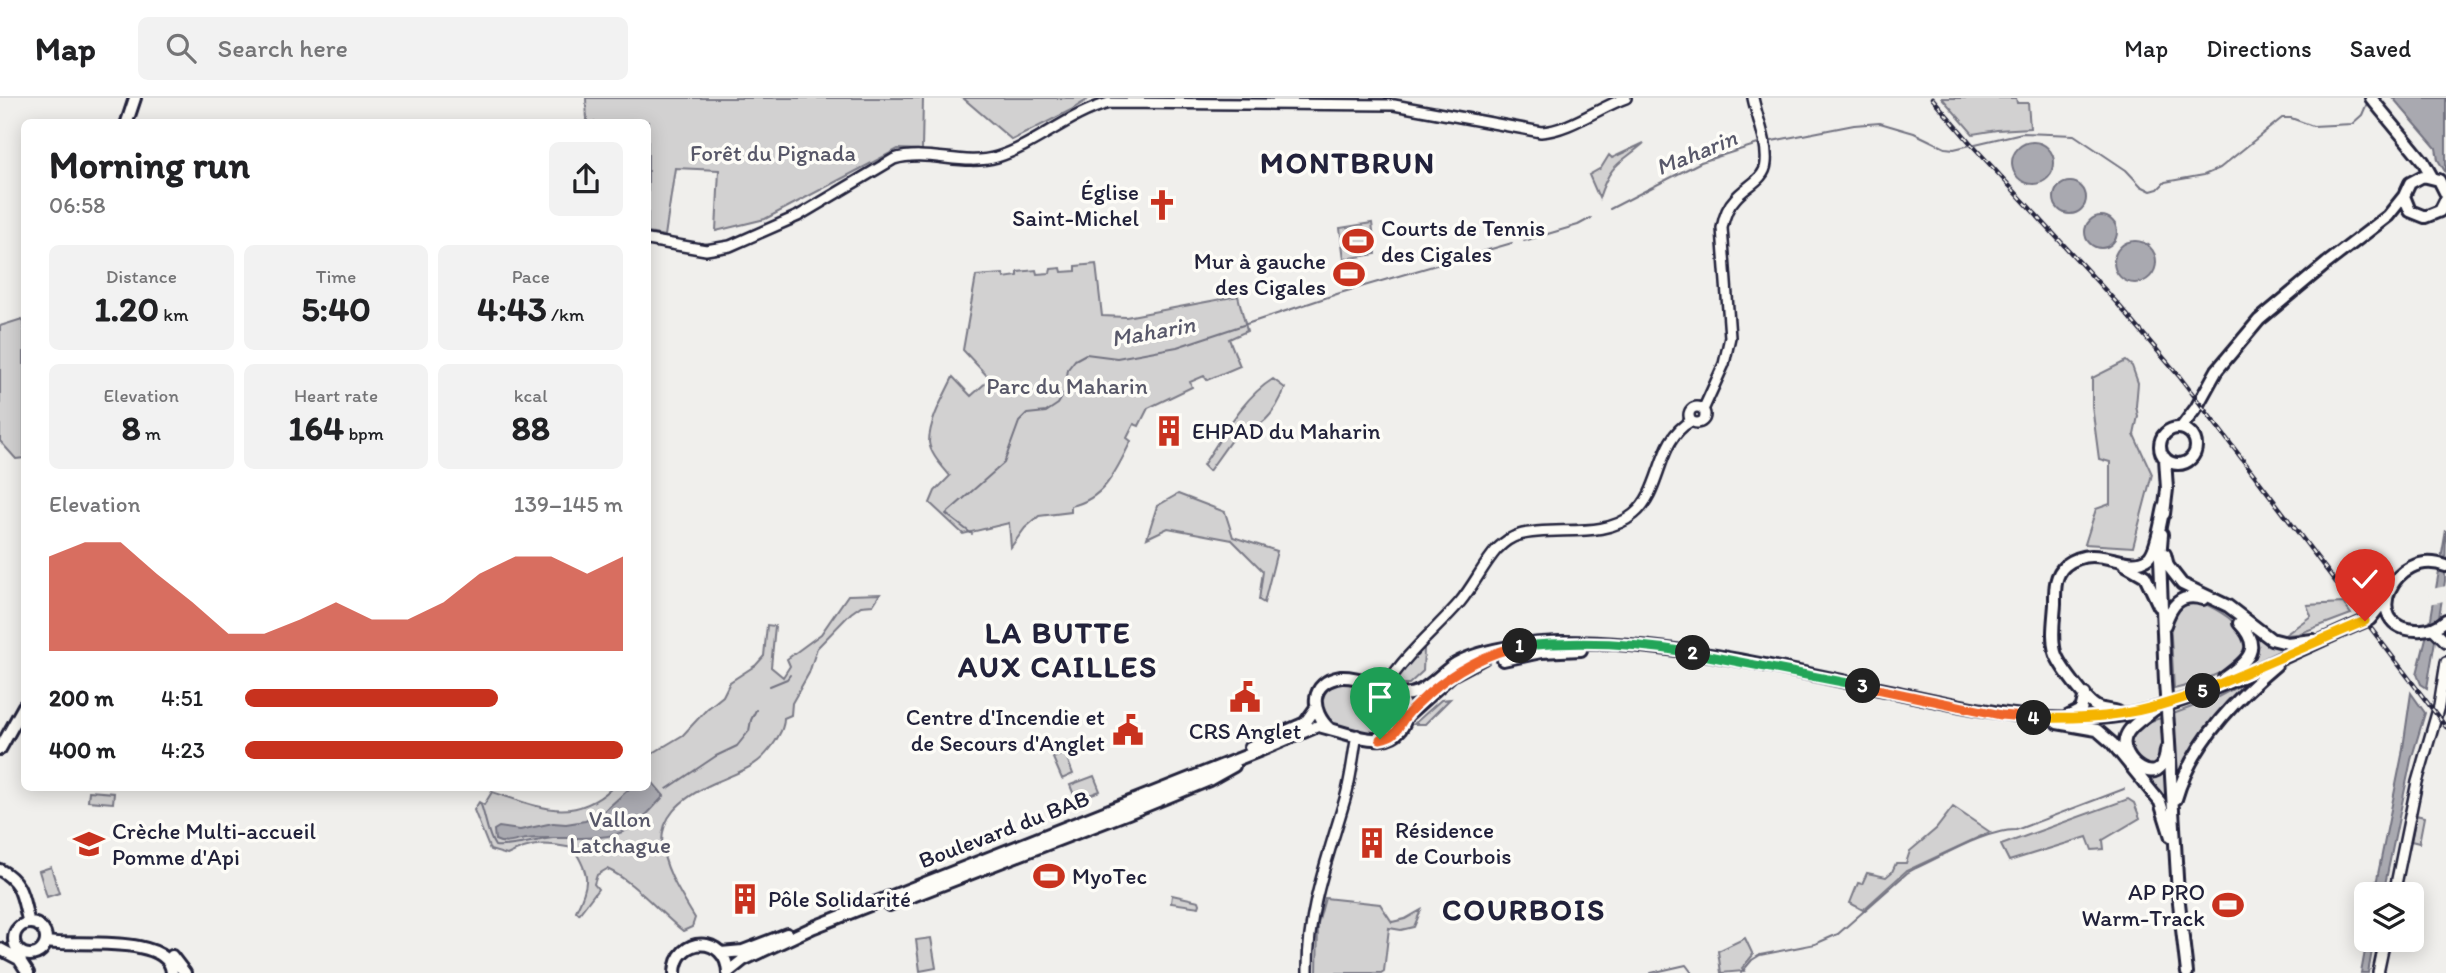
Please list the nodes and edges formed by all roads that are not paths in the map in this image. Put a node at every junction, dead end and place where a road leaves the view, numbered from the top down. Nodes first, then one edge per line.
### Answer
1 (135, 98) edge
2 (1626, 98) edge
3 (1753, 98) edge
4 (2375, 102) edge
5 (128, 119) edge
6 (2410, 147) junction
7 (2432, 177) junction
8 (2414, 179) junction
9 (2446, 194) edge
10 (2404, 196) junction
11 (2446, 199) edge
12 (2410, 211) junction
13 (2441, 215) edge
14 (2388, 216) junction
15 (651, 241) edge
16 (2198, 405) junction
17 (2181, 428) junction
18 (2192, 435) junction
19 (2165, 458) junction
20 (2180, 464) junction
21 (2167, 489) junction
22 (2164, 507) junction
23 (2162, 541) junction
24 (2116, 559) junction
25 (2441, 564) edge
26 (2385, 600) junction
27 (2162, 613) junction
28 (2370, 619) junction
29 (2446, 620) edge
30 (2394, 623) junction
31 (2433, 629) junction
32 (2163, 631) junction
33 (2326, 638) junction
34 (2446, 642) edge
35 (1501, 655) junction
36 (2287, 656) junction
37 (2446, 662) edge
38 (1464, 678) dead end
39 (1386, 686) junction
40 (2210, 688) junction
41 (1399, 694) junction
42 (2085, 694) junction
43 (1425, 698) junction
44 (2158, 707) junction
45 (1315, 709) junction
46 (21, 711) edge
47 (2128, 714) junction
48 (1405, 717) junction
49 (2026, 718) junction
50 (2062, 719) junction
51 (2168, 726) junction
52 (1330, 729) junction
53 (1357, 735) junction
54 (0, 749) edge
55 (1261, 750) junction
56 (1208, 770) junction
57 (2174, 808) junction
58 (2176, 852) junction
59 (0, 870) edge
60 (2396, 882) edge
61 (852, 912) junction
62 (29, 923) junction
63 (814, 927) junction
64 (14, 935) junction
65 (46, 942) junction
66 (0, 946) edge
67 (18, 949) junction
68 (2382, 952) edge
69 (721, 953) junction
70 (32, 955) junction
71 (171, 958) junction
72 (728, 972) edge
73 (28, 973) edge
74 (34, 973) edge
75 (172, 973) edge
76 (185, 973) edge
77 (675, 973) edge
78 (1308, 973) edge
79 (2187, 973) edge
80 (2378, 973) edge

1 - 5 main road
2 - 15 street
3 - 39 street
4 - 6 main road
6 - 7 main road
6 - 8 main road
7 - 8 main road
7 - 9 main road
8 - 10 main road
10 - 12 main road
10 - 14 main road
11 - 13 main road
12 - 13 main road
12 - 14 main road
14 - 16 main road
16 - 17 main road
16 - 18 main road
17 - 18 main road
17 - 19 main road
18 - 20 main road
19 - 20 main road
19 - 21 main road
20 - 21 main road
21 - 22 main road
22 - 23 main road
22 - 24 main road
23 - 27 main road
23 - 33 main road
24 - 27 main road
24 - 42 main road
25 - 26 main road
26 - 28 main road
26 - 30 main road
27 - 32 main road
28 - 30 main road
28 - 33 main road
29 - 31 main road
30 - 31 main road
31 - 34 street
32 - 40 main road
32 - 51 main road, bridge
33 - 36 main road
35 - 41 main road
35 - 43 main road
35 - 49 main road
36 - 40 main road
36 - 57 main road
37 - 60 street
38 - 43 main road
39 - 41 main road
39 - 45 main road
40 - 44 main road
41 - 48 main road
42 - 47 main road
42 - 50 main road
43 - 48 main road
44 - 47 main road
44 - 51 main road
45 - 52 main road
45 - 56 main road, Boulevard du BAB
46 - 54 main road
47 - 50 main road
48 - 53 main road
49 - 50 main road
49 - 58 main road
51 - 57 main road
52 - 53 main road
52 - 55 main road, Boulevard du BAB
53 - 78 street
55 - 56 main road, Boulevard du BAB
55 - 61 main road
56 - 61 main road, Boulevard du BAB
57 - 58 main road
58 - 79 main road
59 - 62 main road
61 - 63 main road, Boulevard du BAB
62 - 64 main road
62 - 65 main road
63 - 69 main road, Boulevard du BAB
63 - 72 main road, Boulevard du BAB
64 - 66 main road
64 - 67 main road
65 - 70 main road
65 - 71 main road
66 - 67 main road
66 - 73 main road
67 - 70 main road
68 - 80 street
69 - 72 main road
69 - 77 main road
70 - 74 main road
71 - 75 main road
71 - 76 main road

